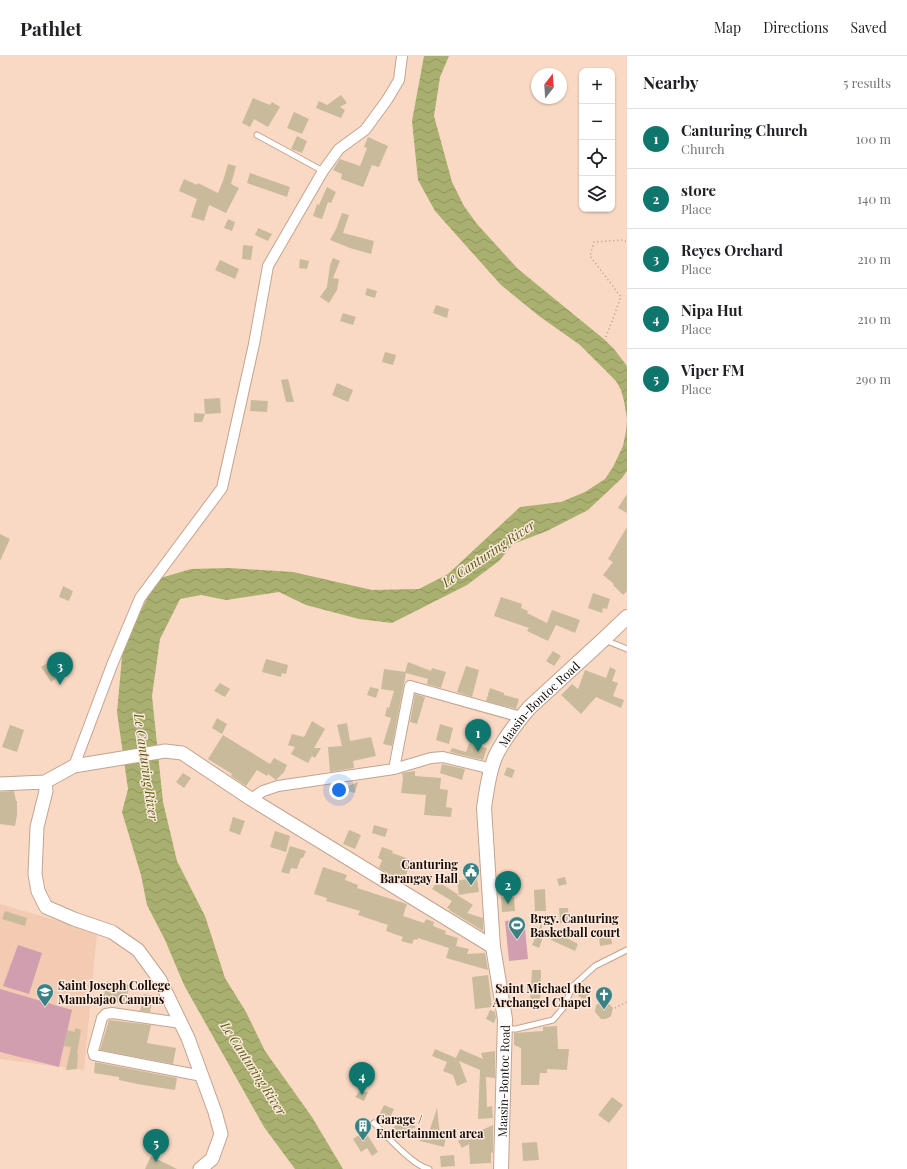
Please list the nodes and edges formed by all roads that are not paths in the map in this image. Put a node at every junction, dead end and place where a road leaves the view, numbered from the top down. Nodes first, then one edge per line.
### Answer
1 (402, 56) edge
2 (258, 135) dead end
3 (323, 171) junction
4 (627, 617) edge
5 (604, 639) junction
6 (627, 648) edge
7 (521, 717) junction
8 (74, 766) junction
9 (394, 769) junction
10 (492, 769) junction
11 (45, 782) junction
12 (0, 784) edge
13 (251, 799) junction
14 (493, 947) junction
15 (627, 950) edge
16 (181, 1023) junction
17 (504, 1029) junction
18 (202, 1076) junction
19 (374, 1123) dead end
20 (200, 1169) edge
21 (429, 1169) edge
22 (501, 1169) edge

1 - 3 street
2 - 3 lane
3 - 8 street
4 - 5 main road, Maasin-Bontoc Road
5 - 6 lane
5 - 7 main road, Maasin-Bontoc Road
7 - 9 street
7 - 10 main road, Maasin-Bontoc Road
8 - 11 street
8 - 13 street
9 - 10 street
9 - 13 street
10 - 14 main road, Maasin-Bontoc Road
11 - 12 street
11 - 16 street
13 - 14 street
14 - 17 main road, Maasin-Bontoc Road
15 - 17 lane
16 - 18 street
16 - 18 street
17 - 22 main road, Maasin-Bontoc Road
18 - 20 street
19 - 21 lane

